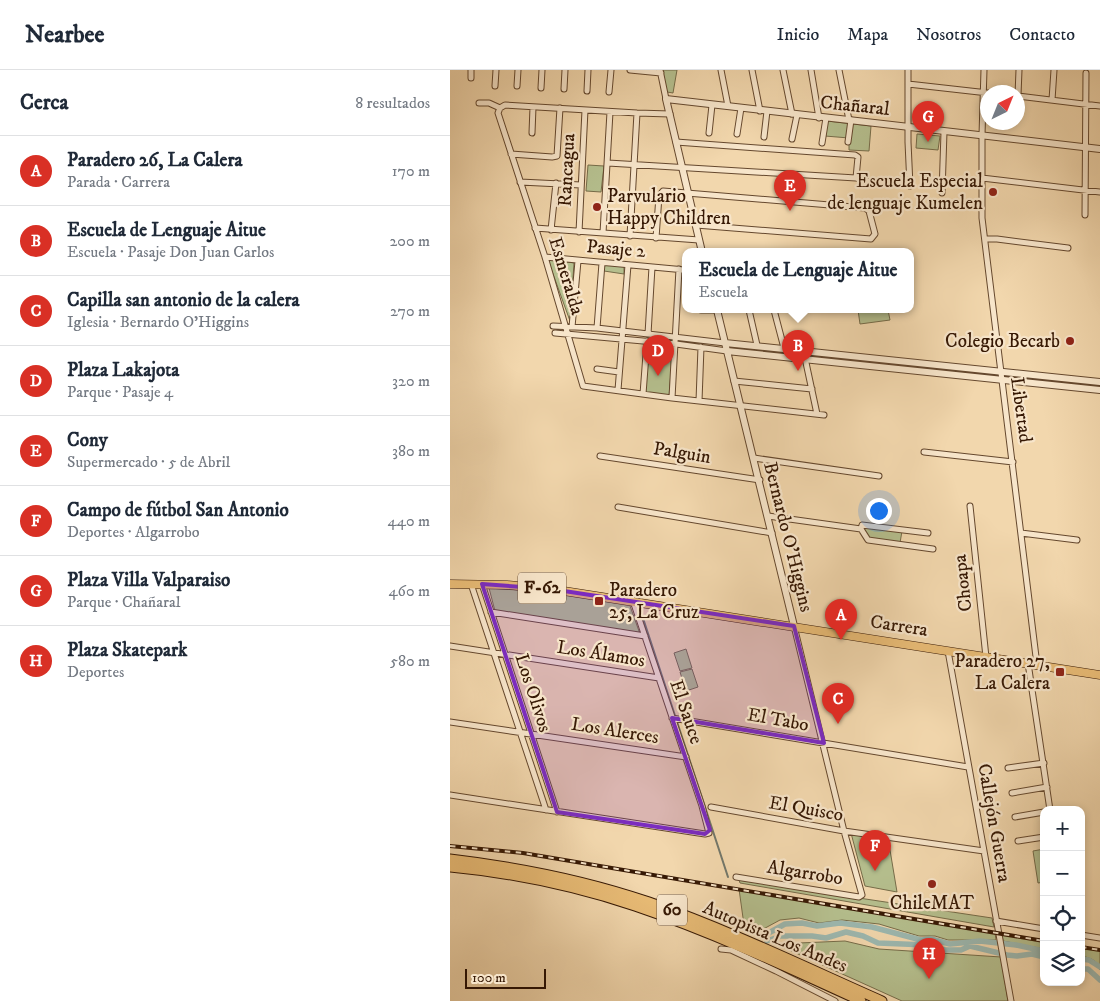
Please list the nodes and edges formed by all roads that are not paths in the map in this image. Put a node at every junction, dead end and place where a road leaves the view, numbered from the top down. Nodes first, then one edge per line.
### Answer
1 (471, 70) edge
2 (496, 70) edge
3 (518, 70) edge
4 (542, 70) edge
5 (565, 70) edge
6 (588, 70) edge
7 (611, 70) edge
8 (630, 70) edge
9 (721, 70) edge
10 (752, 70) edge
11 (783, 70) edge
12 (811, 70) edge
13 (839, 70) edge
14 (908, 70) edge
15 (984, 70) edge
16 (1019, 70) edge
17 (1054, 70) edge
18 (660, 72) edge
19 (1086, 73) dead end
20 (471, 78) dead end
21 (908, 84) junction
22 (985, 85) edge
23 (1018, 85) edge
24 (495, 86) dead end
25 (517, 86) dead end
26 (541, 88) dead end
27 (564, 89) dead end
28 (587, 91) dead end
29 (980, 91) edge
30 (609, 92) dead end
31 (1025, 97) edge
32 (666, 99) junction
33 (1052, 100) junction
34 (479, 103) dead end
35 (1085, 104) junction
36 (712, 105) junction
37 (728, 106) junction
38 (1100, 106) edge
39 (533, 107) junction
40 (500, 108) junction
41 (560, 108) junction
42 (741, 108) junction
43 (585, 110) junction
44 (763, 111) junction
45 (610, 112) junction
46 (637, 113) junction
47 (670, 114) junction
48 (794, 115) junction
49 (822, 118) junction
50 (850, 120) junction
51 (908, 128) junction
52 (982, 130) edge
53 (944, 132) junction
54 (532, 133) dead end
55 (709, 133) dead end
56 (737, 134) dead end
57 (982, 135) junction
58 (764, 137) dead end
59 (792, 139) dead end
60 (676, 142) junction
61 (848, 142) dead end
62 (822, 143) dead end
63 (1085, 148) junction
64 (1100, 150) edge
65 (511, 154) junction
66 (608, 163) junction
67 (634, 164) junction
68 (682, 166) junction
69 (856, 178) junction
70 (982, 178) junction
71 (520, 182) junction
72 (870, 182) dead end
73 (556, 183) junction
74 (581, 185) junction
75 (910, 186) dead end
76 (1084, 190) junction
77 (1100, 192) edge
78 (688, 193) junction
79 (942, 193) dead end
80 (1084, 215) dead end
81 (696, 225) junction
82 (535, 228) junction
83 (552, 230) junction
84 (579, 232) junction
85 (603, 233) junction
86 (630, 236) junction
87 (656, 238) junction
88 (985, 239) junction
89 (699, 240) junction
90 (701, 248) edge
91 (1068, 248) dead end
92 (545, 257) junction
93 (578, 261) junction
94 (602, 263) junction
95 (628, 265) junction
96 (652, 267) junction
97 (682, 269) edge
98 (718, 313) edge
99 (750, 313) edge
100 (775, 313) edge
101 (553, 326) dead end
102 (569, 326) junction
103 (597, 328) junction
104 (623, 332) junction
105 (555, 333) dead end
106 (567, 334) junction
107 (648, 334) junction
108 (675, 336) junction
109 (622, 339) junction
110 (647, 341) junction
111 (726, 343) junction
112 (676, 344) junction
113 (757, 345) junction
114 (701, 347) junction
115 (784, 348) junction
116 (727, 351) junction
117 (805, 358) junction
118 (597, 369) dead end
119 (619, 372) junction
120 (1001, 376) junction
121 (734, 381) junction
122 (1100, 382) edge
123 (812, 388) junction
124 (618, 390) junction
125 (1100, 390) edge
126 (643, 394) junction
127 (672, 398) junction
128 (699, 401) junction
129 (740, 406) junction
130 (817, 414) junction
131 (824, 415) dead end
132 (924, 452) dead end
133 (600, 456) dead end
134 (754, 458) junction
135 (1013, 462) junction
136 (879, 476) dead end
137 (760, 480) junction
138 (970, 506) dead end
139 (618, 507) dead end
140 (768, 516) junction
141 (861, 529) junction
142 (772, 533) junction
143 (928, 533) dead end
144 (1021, 533) junction
145 (1076, 540) dead end
146 (934, 549) dead end
147 (450, 584) edge
148 (471, 584) junction
149 (482, 584) junction
150 (633, 601) junction
151 (491, 612) junction
152 (794, 626) junction
153 (645, 636) junction
154 (450, 646) edge
155 (948, 650) junction
156 (494, 652) junction
157 (505, 654) junction
158 (986, 656) junction
159 (1028, 663) junction
160 (1037, 665) junction
161 (1100, 675) edge
162 (659, 678) junction
163 (672, 718) junction
164 (450, 722) edge
165 (520, 732) junction
166 (530, 733) junction
167 (824, 743) junction
168 (686, 757) junction
169 (1044, 763) junction
170 (968, 768) junction
171 (1008, 768) dead end
172 (1048, 787) junction
173 (1012, 793) dead end
174 (450, 795) edge
175 (1050, 806) edge
176 (711, 807) dead end
177 (546, 810) junction
178 (557, 812) junction
179 (1040, 813) edge
180 (1015, 817) dead end
181 (844, 830) junction
182 (1040, 838) edge
183 (1018, 841) dead end
184 (984, 851) junction
185 (450, 859) edge
186 (450, 867) edge
187 (736, 877) dead end
188 (996, 922) junction
189 (1040, 928) edge
190 (1085, 936) edge
191 (1100, 938) edge
192 (721, 949) dead end
193 (835, 1001) edge
194 (861, 1001) edge
195 (882, 1001) edge
196 (1011, 1001) edge

1 - 20 street
2 - 24 street
3 - 25 street
4 - 26 street
5 - 27 street
6 - 28 street
7 - 30 street
8 - 18 street
9 - 37 street
10 - 44 street
11 - 48 street
12 - 49 street
13 - 50 street
14 - 21 street
15 - 22 street, Libertad
16 - 23 street
17 - 33 street
18 - 32 street
19 - 35 street
21 - 29 street
21 - 51 street
31 - 33 street
32 - 36 street, Chañaral
32 - 47 street
33 - 35 street
34 - 40 street
35 - 38 street
35 - 63 street
36 - 37 street, Chañaral
36 - 55 street
37 - 42 street, Chañaral
39 - 40 street
39 - 41 street
39 - 54 street
40 - 65 street, Esmeralda
41 - 43 street
41 - 65 street
42 - 44 street, Chañaral
42 - 56 street
43 - 45 street
43 - 74 street, Rancagua
44 - 48 street, Chañaral
44 - 58 street
45 - 46 street
45 - 66 street
46 - 47 street
46 - 67 street
47 - 60 street
48 - 49 street, Chañaral
48 - 59 street
49 - 50 street, Chañaral
49 - 62 street
50 - 51 street, Chañaral
50 - 61 street
51 - 53 street, Chañaral
51 - 75 street
52 - 57 street, Libertad
53 - 57 street, Chañaral
53 - 79 street
57 - 63 street, Chañaral
57 - 70 street, Libertad
60 - 68 street
60 - 69 street
63 - 64 street, Chañaral
63 - 76 street
65 - 71 street, Esmeralda
66 - 67 street
66 - 85 street
67 - 68 street
67 - 86 street
68 - 69 street
68 - 78 street
69 - 72 street
70 - 76 street
70 - 88 street, Libertad
71 - 73 street
71 - 82 street, Esmeralda
73 - 74 street
73 - 83 street
74 - 84 street, Rancagua
76 - 77 street
76 - 80 street
78 - 81 street
78 - 81 street
78 - 87 street
81 - 89 street
82 - 83 street
82 - 92 street, Esmeralda
83 - 84 street
84 - 85 street
85 - 86 street
86 - 87 street
87 - 89 street
88 - 91 street
88 - 120 street, Libertad
89 - 90 street
92 - 93 street, Pasaje 2
92 - 102 street, Esmeralda
93 - 94 street, Pasaje 2
93 - 102 street
94 - 95 street, Pasaje 2
94 - 103 street
95 - 96 street, Pasaje 2
95 - 104 street
96 - 97 street, Pasaje 2
96 - 107 street
97 - 108 street
98 - 111 street, Bernardo O'Higgins
99 - 113 street
100 - 115 street
101 - 102 street
102 - 103 street
102 - 106 street, Esmeralda
103 - 104 street
104 - 107 street
104 - 109 street
105 - 106 street
106 - 109 street
106 - 124 street, Esmeralda
107 - 108 street
108 - 111 street
108 - 112 street
109 - 110 street
109 - 119 street
110 - 112 street
110 - 126 street
111 - 113 street
111 - 116 street, Bernardo O'Higgins
112 - 114 street
112 - 127 street
113 - 115 street
114 - 116 street
114 - 128 street
115 - 120 street
116 - 117 street
116 - 121 street, Bernardo O'Higgins
117 - 120 street
117 - 123 street
118 - 119 street
119 - 124 street
120 - 122 street
120 - 125 street
120 - 135 street, Libertad
121 - 123 street
121 - 129 street, Bernardo O'Higgins
123 - 130 street
124 - 126 street
126 - 127 street
127 - 128 street
128 - 129 street
129 - 130 street
129 - 134 street, Bernardo O'Higgins
130 - 131 street
132 - 135 street
133 - 137 street, Palguin
134 - 136 street
134 - 137 street, Bernardo O'Higgins
135 - 144 street, Libertad
137 - 140 street, Bernardo O'Higgins
138 - 158 street, Choapa
139 - 142 street
140 - 141 street
140 - 142 street, Bernardo O'Higgins
141 - 143 street
141 - 146 street
142 - 152 street, Bernardo O'Higgins
144 - 145 street
144 - 160 street, Libertad
147 - 148 main road, F-62
148 - 149 main road, F-62
148 - 156 street, Los Olivos
149 - 150 main road, F-62
149 - 151 street, Los Olivos
150 - 152 main road, Carrera / F-62
150 - 153 street, El Sauce
151 - 153 street
151 - 157 street, Los Olivos
152 - 155 main road, Carrera / F-62
152 - 167 street, Bernardo O'Higgins
153 - 162 street, El Sauce
154 - 156 street, Los Álamos
155 - 158 main road, Carrera / F-62
155 - 170 street, Callejón Guerra
156 - 157 street, Los Álamos
156 - 165 street, Los Olivos
157 - 162 street, Los Álamos
157 - 166 street, Los Olivos
158 - 159 main road, Carrera / F-62
159 - 160 main road, Carrera / F-62
159 - 169 street
160 - 161 main road, Carrera / F-62
162 - 163 street, El Sauce
163 - 167 street, El Tabo
163 - 168 street, El Sauce
164 - 165 street, Los Alerces
165 - 166 street, Los Alerces
165 - 177 street, Los Olivos
166 - 168 street, Los Alerces
166 - 178 street, Los Olivos
167 - 170 street, El Tabo
167 - 181 street, Bernardo O'Higgins
168 - 178 street, El Sauce
169 - 171 street
169 - 172 street
170 - 184 street, Callejón Guerra
172 - 173 street
172 - 175 street
174 - 177 street
176 - 181 street, El Quisco
177 - 178 street
179 - 180 street
181 - 184 street, El Quisco
181 - 187 street, Algarrobo
182 - 183 street
184 - 188 street, Callejón Guerra
185 - 195 highway, Autopista Los Andes / 60
186 - 194 highway, Autopista Los Andes / 60
188 - 189 street
188 - 196 street, Callejón Guerra
190 - 191 street
192 - 193 street

